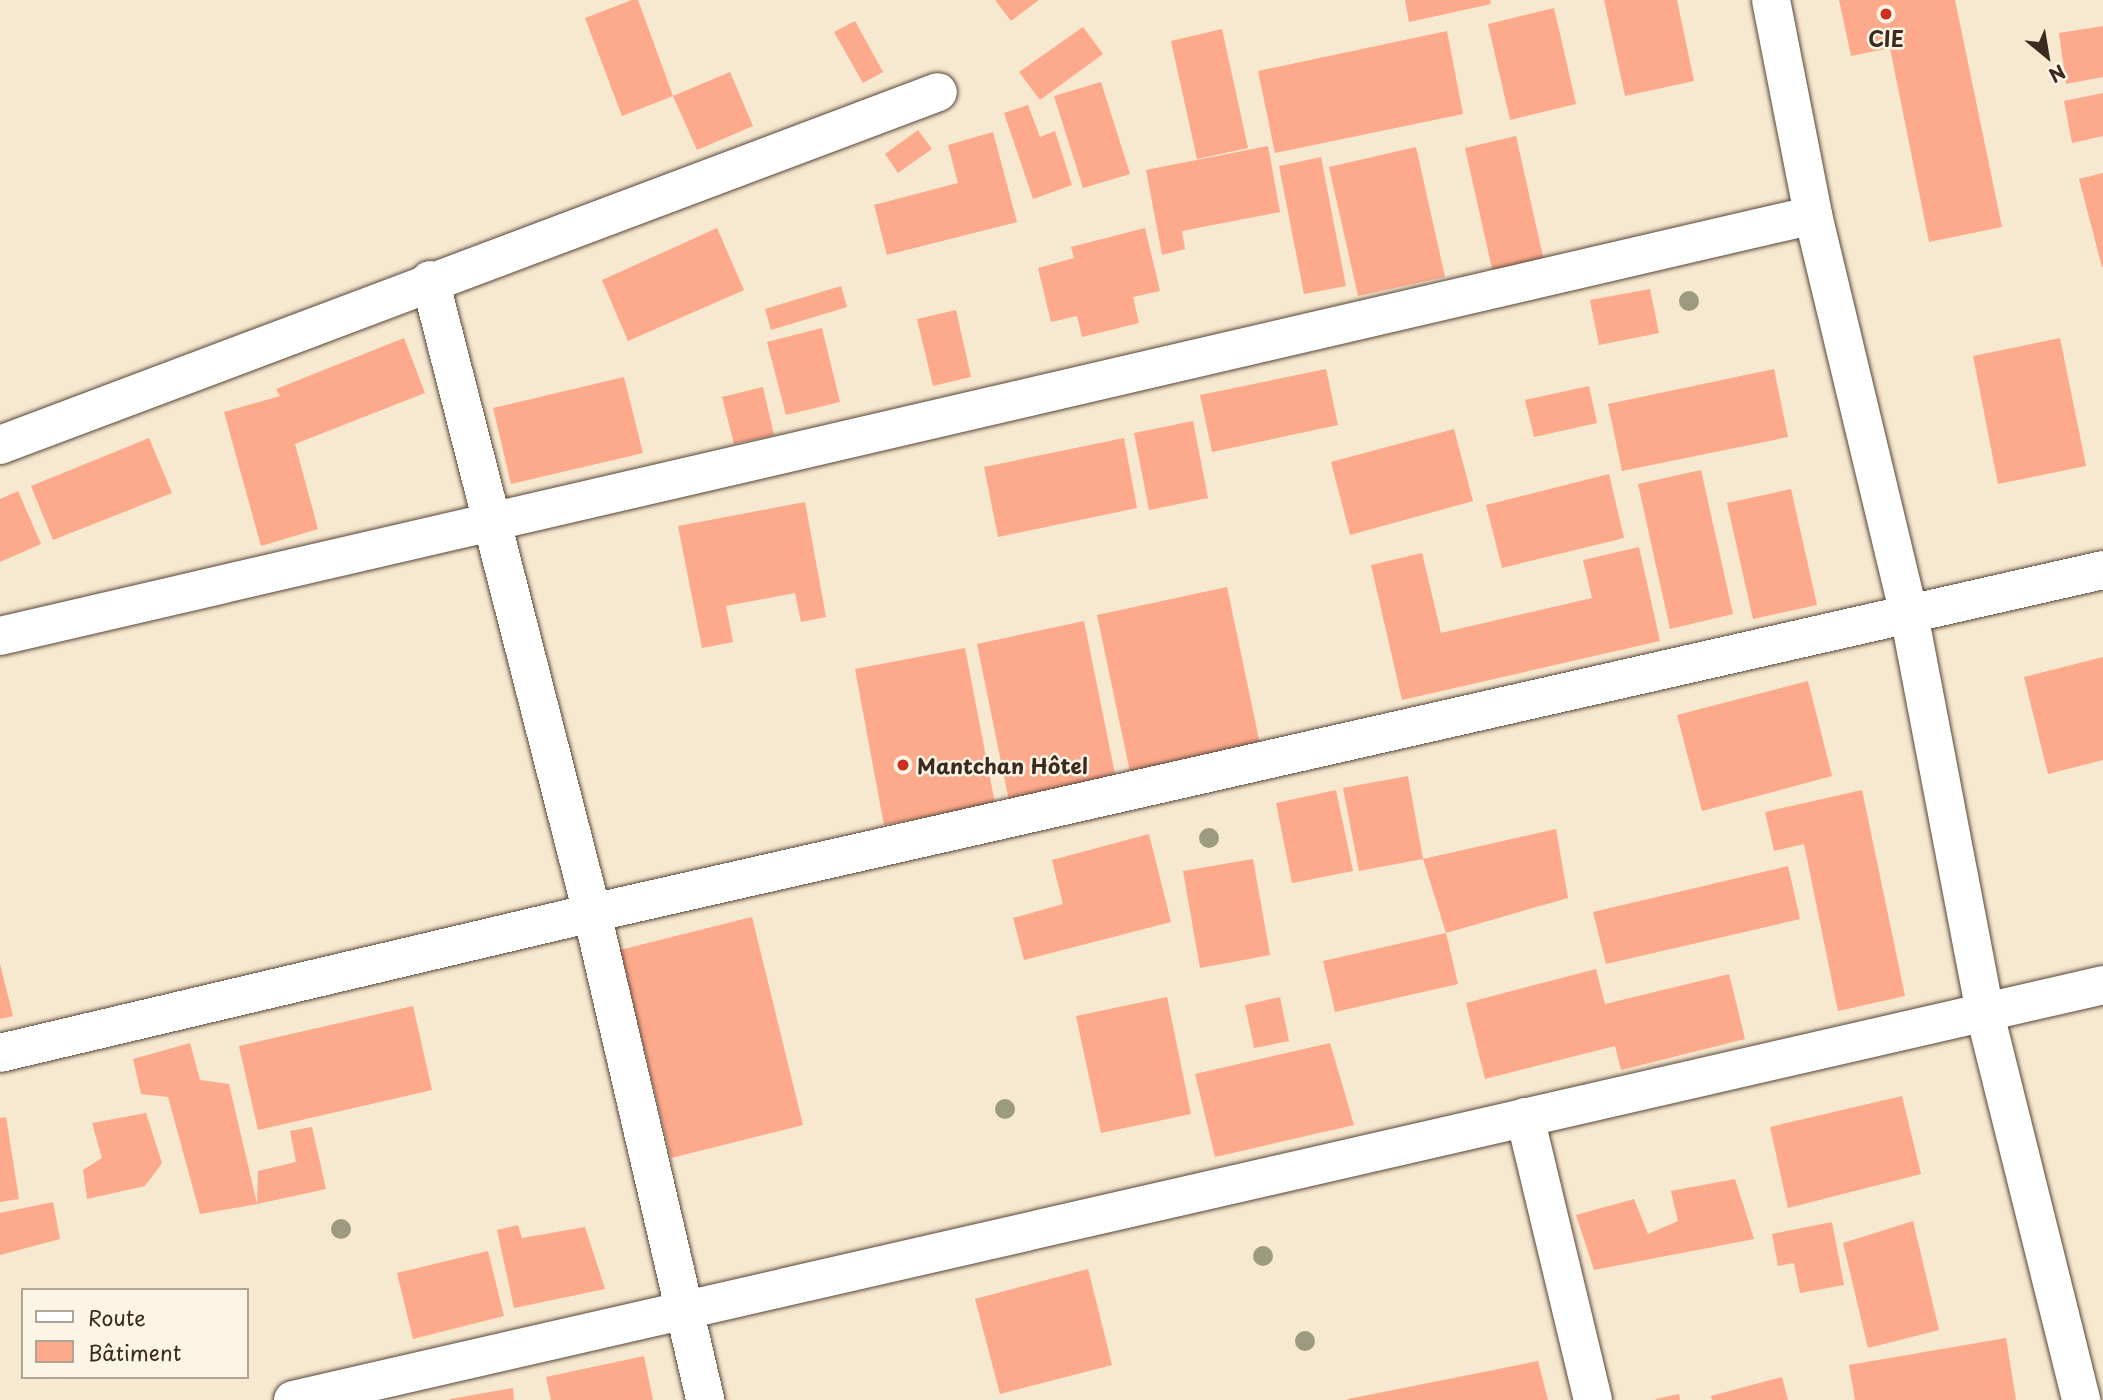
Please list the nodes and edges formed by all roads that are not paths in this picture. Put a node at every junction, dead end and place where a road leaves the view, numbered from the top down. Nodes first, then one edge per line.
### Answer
1 (1771, 0) edge
2 (938, 92) dead end
3 (1812, 215) junction
4 (430, 280) junction
5 (0, 445) edge
6 (493, 522) junction
7 (2103, 570) edge
8 (1909, 614) junction
9 (0, 636) edge
10 (592, 913) junction
11 (2103, 985) edge
12 (1985, 1014) junction
13 (0, 1053) edge
14 (1525, 1117) junction
15 (682, 1309) junction
16 (293, 1400) edge
17 (705, 1400) edge
18 (1593, 1400) edge
19 (2081, 1400) edge

1 - 3 street
2 - 4 street
3 - 6 street
3 - 8 street
4 - 5 street
4 - 6 street
6 - 9 street
6 - 10 street
7 - 8 street
8 - 10 street
8 - 12 street
10 - 13 street
10 - 15 street
11 - 12 street
12 - 14 street
12 - 19 street
14 - 15 street
14 - 18 street
15 - 16 street
15 - 17 street

